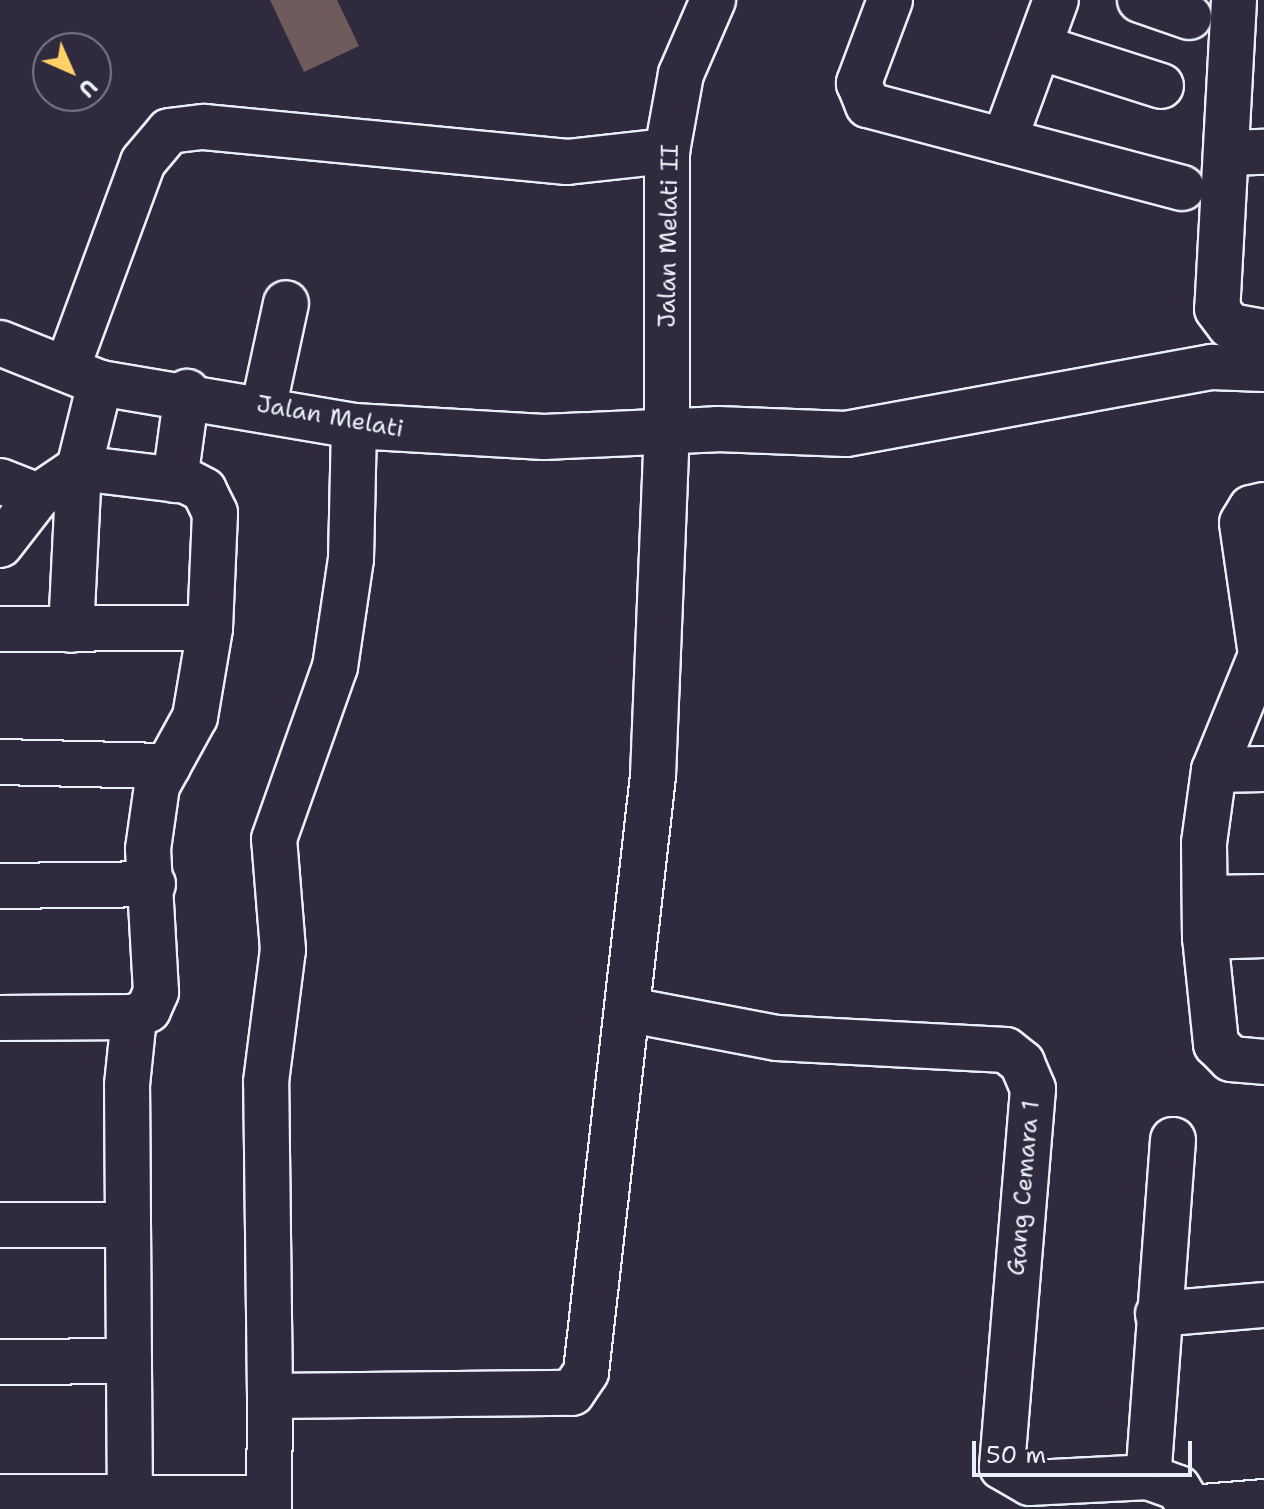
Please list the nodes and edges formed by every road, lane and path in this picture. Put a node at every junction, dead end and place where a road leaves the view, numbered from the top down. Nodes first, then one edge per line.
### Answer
1 (713, 0) edge
2 (890, 0) edge
3 (1056, 0) edge
4 (1140, 0) edge
5 (1234, 0) edge
6 (1189, 17) dead end
7 (1039, 47) junction
8 (1161, 86) dead end
9 (1004, 141) junction
10 (667, 151) junction
11 (1245, 152) edge
12 (1182, 188) dead end
13 (286, 303) dead end
14 (1264, 332) edge
15 (0, 343) edge
16 (1264, 369) edge
17 (84, 374) junction
18 (187, 392) junction
19 (264, 405) junction
20 (354, 426) junction
21 (667, 432) junction
22 (79, 468) junction
23 (175, 480) junction
24 (19, 489) edge
25 (1264, 505) edge
26 (0, 545) edge
27 (210, 628) junction
28 (0, 629) edge
29 (71, 630) junction
30 (0, 762) edge
31 (168, 766) junction
32 (1264, 769) edge
33 (1214, 770) junction
34 (153, 884) junction
35 (0, 886) edge
36 (1264, 897) edge
37 (1207, 917) junction
38 (1264, 935) edge
39 (630, 1010) junction
40 (134, 1017) junction
41 (0, 1018) edge
42 (1264, 1062) edge
43 (1173, 1140) dead end
44 (0, 1225) edge
45 (128, 1225) junction
46 (1264, 1305) edge
47 (1158, 1314) junction
48 (129, 1361) junction
49 (0, 1362) edge
50 (270, 1396) junction
51 (1128, 1488) edge
52 (0, 1497) edge
53 (1264, 1502) edge
54 (130, 1503) edge
55 (269, 1503) edge
56 (1191, 1508) edge

1 - 10 street, Jalan Melati II
2 - 9 street
3 - 7 street
4 - 6 street
5 - 11 street
7 - 8 street
7 - 9 street
9 - 12 street
10 - 17 street
10 - 21 street, Jalan Melati II
11 - 14 street
13 - 19 street
15 - 17 street, Jalan Melati
16 - 21 street, Jalan Melati
17 - 18 street, Jalan Melati
17 - 22 street
18 - 19 street, Jalan Melati
18 - 23 street
19 - 20 street, Jalan Melati
20 - 21 street, Jalan Melati
20 - 50 street
21 - 39 street, Jalan Melati II
22 - 23 street
22 - 24 street
22 - 29 street
23 - 27 street
24 - 26 street
25 - 33 street
27 - 29 street
27 - 31 street
28 - 29 street
30 - 31 street
31 - 34 street
32 - 33 street
33 - 37 street
34 - 35 street
34 - 40 street
36 - 37 street
37 - 38 street
37 - 42 street
39 - 50 street, Jalan Melati II
39 - 51 street, Gang Cemara 1
40 - 41 street
40 - 45 street
43 - 47 street
44 - 45 street
45 - 48 street
46 - 47 street
47 - 51 street
48 - 49 street
48 - 54 street
50 - 55 street
51 - 56 street
52 - 54 street
53 - 56 street
54 - 55 street

